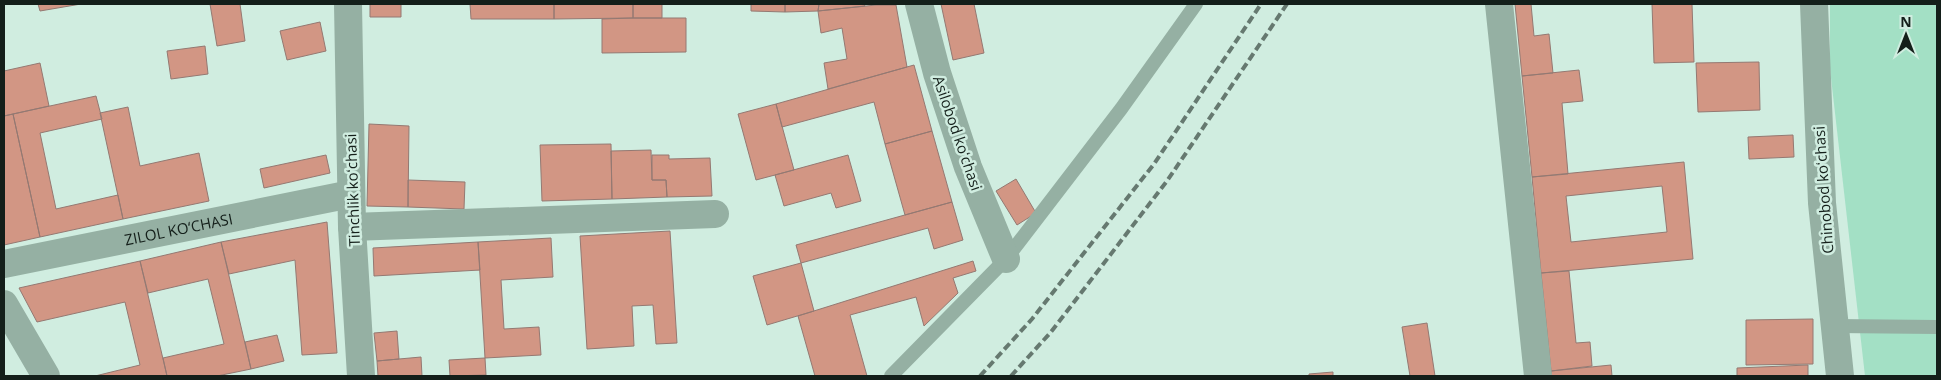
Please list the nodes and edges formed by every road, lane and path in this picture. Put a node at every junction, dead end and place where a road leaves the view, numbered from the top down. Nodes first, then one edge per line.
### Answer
1 (348, 4) edge
2 (919, 4) edge
3 (1196, 4) edge
4 (1499, 4) edge
5 (1814, 4) edge
6 (351, 194) junction
7 (715, 214) dead end
8 (352, 227) junction
9 (1006, 259) junction
10 (4, 264) edge
11 (4, 304) edge
12 (1835, 326) junction
13 (1937, 327) edge
14 (46, 376) edge
15 (361, 376) edge
16 (891, 376) edge
17 (1538, 376) edge
18 (1840, 376) edge

1 - 6 street, Tinchlik koʻchasi
2 - 9 street, Asilobod koʻchasi
3 - 9 lane
4 - 17 street
5 - 12 street, Chinobod koʻchasi
6 - 8 street, Tinchlik koʻchasi
6 - 10 street, ZILOL KO‘CHASI
7 - 8 street
8 - 15 street, Tinchlik koʻchasi
9 - 16 lane
11 - 14 street
12 - 13 lane
12 - 18 street, Chinobod koʻchasi

